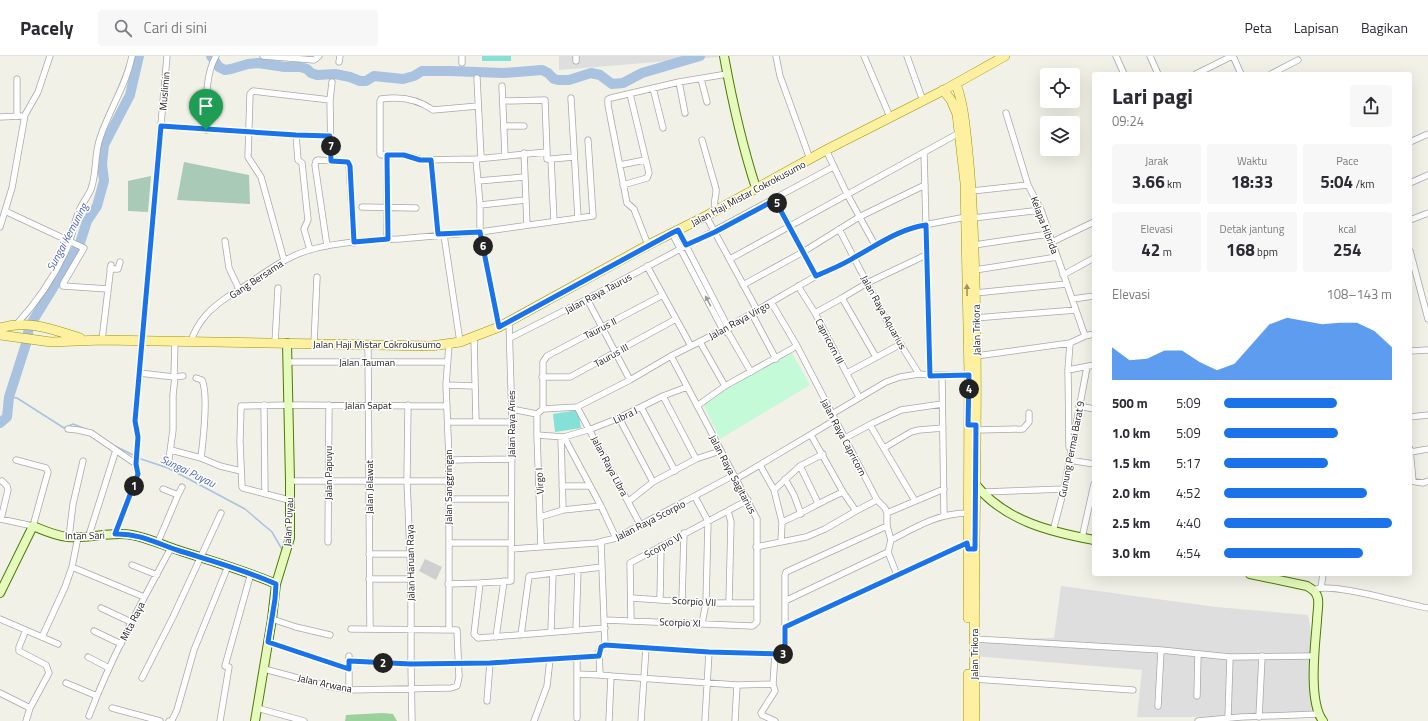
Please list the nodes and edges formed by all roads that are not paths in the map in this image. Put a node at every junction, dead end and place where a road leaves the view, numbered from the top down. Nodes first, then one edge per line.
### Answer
1 (50, 56) edge
2 (132, 56) edge
3 (263, 56) edge
4 (319, 56) edge
5 (462, 56) edge
6 (724, 56) edge
7 (776, 56) edge
8 (864, 56) edge
9 (907, 56) edge
10 (1004, 56) edge
11 (1116, 56) edge
12 (1150, 56) edge
13 (1232, 56) edge
14 (216, 57) edge
15 (167, 59) edge
16 (1298, 60) dead end
17 (462, 63) dead end
18 (1123, 72) edge
19 (1157, 72) edge
20 (1200, 72) edge
21 (1240, 72) edge
22 (1275, 72) edge
23 (727, 74) junction
24 (476, 78) dead end
25 (17, 79) dead end
26 (701, 79) junction
27 (332, 82) dead end
28 (679, 82) junction
29 (956, 84) junction
30 (502, 86) dead end
31 (653, 88) junction
32 (942, 90) junction
33 (630, 94) junction
34 (571, 98) dead end
35 (330, 100) junction
36 (503, 101) junction
37 (924, 101) junction
38 (707, 102) dead end
39 (478, 106) junction
40 (685, 113) dead end
41 (1006, 114) dead end
42 (25, 115) junction
43 (17, 116) junction
44 (0, 117) edge
45 (890, 117) junction
46 (161, 126) junction
47 (504, 126) junction
48 (524, 126) dead end
49 (663, 128) dead end
50 (206, 130) junction
51 (248, 132) junction
52 (959, 133) junction
53 (1428, 134) edge
54 (296, 135) junction
55 (330, 136) junction
56 (588, 140) dead end
57 (702, 140) dead end
58 (1412, 141) edge
59 (826, 150) junction
60 (547, 152) junction
61 (924, 152) junction
62 (524, 153) junction
63 (387, 155) junction
64 (506, 155) junction
65 (574, 157) junction
66 (478, 158) junction
67 (552, 159) junction
68 (810, 159) junction
69 (431, 160) junction
70 (646, 160) junction
71 (331, 161) junction
72 (620, 165) junction
73 (833, 167) junction
74 (1428, 175) edge
75 (524, 177) junction
76 (478, 181) junction
77 (1412, 182) edge
78 (1028, 184) junction
79 (623, 185) junction
80 (925, 185) junction
81 (756, 188) junction
82 (972, 191) junction
83 (847, 194) junction
84 (526, 200) junction
85 (775, 200) junction
86 (480, 205) junction
87 (362, 207) dead end
88 (386, 207) junction
89 (416, 208) dead end
90 (716, 209) junction
91 (1041, 210) junction
92 (5, 211) junction
93 (1428, 213) edge
94 (706, 216) junction
95 (859, 216) junction
96 (969, 217) junction
97 (578, 218) junction
98 (1412, 219) edge
99 (554, 221) junction
100 (1092, 223) edge
101 (527, 225) junction
102 (926, 225) junction
103 (0, 227) edge
104 (790, 227) junction
105 (839, 229) junction
106 (480, 232) junction
107 (675, 232) junction
108 (715, 232) junction
109 (1049, 234) junction
110 (441, 235) junction
111 (388, 239) junction
112 (225, 241) dead end
113 (354, 242) junction
114 (1052, 242) junction
115 (71, 243) junction
116 (648, 245) junction
117 (875, 245) junction
118 (974, 245) junction
119 (327, 246) junction
120 (683, 247) junction
121 (310, 250) junction
122 (803, 252) junction
123 (926, 255) junction
124 (1057, 257) junction
125 (855, 258) junction
126 (1412, 258) edge
127 (730, 259) junction
128 (1092, 259) edge
129 (284, 260) junction
130 (120, 262) dead end
131 (647, 266) junction
132 (975, 270) junction
133 (1063, 275) junction
134 (816, 276) junction
135 (317, 277) dead end
136 (867, 283) junction
137 (1067, 284) junction
138 (744, 285) junction
139 (798, 286) junction
140 (278, 288) dead end
141 (108, 289) junction
142 (239, 289) junction
143 (975, 293) junction
144 (664, 295) junction
145 (1092, 296) edge
146 (842, 298) junction
147 (587, 299) junction
148 (1072, 299) junction
149 (771, 302) junction
150 (757, 310) junction
151 (1076, 310) junction
152 (815, 313) junction
153 (752, 314) junction
154 (975, 318) junction
155 (1428, 318) edge
156 (676, 319) junction
157 (509, 322) junction
158 (19, 325) junction
159 (602, 326) junction
160 (499, 327) junction
161 (0, 328) edge
162 (726, 328) junction
163 (1092, 334) edge
164 (0, 335) edge
165 (1085, 336) junction
166 (474, 337) junction
167 (510, 338) junction
168 (85, 340) junction
169 (102, 340) junction
170 (141, 340) junction
171 (175, 340) junction
172 (191, 341) junction
173 (460, 342) junction
174 (700, 342) junction
175 (274, 343) junction
176 (287, 343) junction
177 (1070, 343) junction
178 (314, 344) junction
179 (368, 344) junction
180 (449, 344) junction
181 (901, 344) junction
182 (691, 346) junction
183 (797, 346) junction
184 (1428, 350) edge
185 (1412, 351) edge
186 (616, 352) junction
187 (671, 356) junction
188 (976, 356) junction
189 (876, 357) junction
190 (776, 359) junction
191 (288, 362) junction
192 (368, 362) junction
193 (447, 362) junction
194 (1092, 366) edge
195 (1086, 367) junction
196 (1068, 370) junction
197 (751, 372) junction
198 (139, 373) junction
199 (847, 373) junction
200 (919, 374) junction
201 (942, 375) junction
202 (969, 375) junction
203 (183, 376) dead end
204 (930, 376) junction
205 (174, 377) junction
206 (196, 378) dead end
207 (542, 378) junction
208 (630, 380) junction
209 (446, 385) junction
210 (475, 386) junction
211 (725, 386) junction
212 (688, 387) junction
213 (663, 396) junction
214 (859, 397) junction
215 (942, 404) junction
216 (264, 405) junction
217 (289, 405) junction
218 (329, 405) junction
219 (368, 405) junction
220 (408, 405) junction
221 (447, 406) junction
222 (697, 406) junction
223 (1079, 406) junction
224 (577, 407) junction
225 (641, 407) junction
226 (512, 409) junction
227 (543, 409) junction
228 (1092, 409) edge
229 (1029, 413) dead end
230 (537, 414) junction
231 (832, 414) junction
232 (1428, 415) edge
233 (1412, 417) edge
234 (619, 418) junction
235 (835, 420) junction
236 (448, 422) junction
237 (476, 422) junction
238 (512, 422) junction
239 (870, 425) junction
240 (974, 427) junction
241 (943, 428) junction
242 (68, 429) dead end
243 (591, 429) junction
244 (811, 434) junction
245 (537, 435) junction
246 (563, 437) junction
247 (845, 438) junction
248 (884, 448) junction
249 (1428, 449) edge
250 (116, 450) junction
251 (171, 450) junction
252 (1412, 450) edge
253 (720, 451) junction
254 (823, 454) junction
255 (201, 458) junction
256 (169, 459) dead end
257 (512, 459) junction
258 (696, 459) junction
259 (16, 460) dead end
260 (449, 460) junction
261 (1069, 460) junction
262 (83, 461) dead end
263 (136, 462) junction
264 (1092, 464) edge
265 (760, 465) junction
266 (800, 466) junction
267 (241, 471) junction
268 (675, 471) junction
269 (735, 477) junction
270 (785, 479) junction
271 (407, 480) junction
272 (2, 481) dead end
273 (290, 481) junction
274 (328, 481) junction
275 (369, 481) junction
276 (449, 481) junction
277 (1412, 481) edge
278 (654, 482) junction
279 (1428, 482) edge
280 (562, 486) junction
281 (590, 486) junction
282 (182, 487) dead end
283 (163, 489) dead end
284 (944, 489) junction
285 (979, 489) junction
286 (1064, 489) junction
287 (774, 490) junction
288 (843, 492) junction
289 (265, 493) junction
290 (1092, 493) edge
291 (178, 495) junction
292 (695, 497) junction
293 (512, 499) junction
294 (290, 500) junction
295 (449, 500) junction
296 (748, 500) junction
297 (878, 500) junction
298 (629, 501) junction
299 (915, 501) junction
300 (818, 503) junction
301 (601, 506) junction
302 (563, 510) junction
303 (856, 510) junction
304 (728, 511) junction
305 (221, 513) dead end
306 (887, 513) junction
307 (968, 513) junction
308 (801, 514) junction
309 (944, 515) junction
310 (540, 517) junction
311 (1, 519) edge
312 (708, 521) junction
313 (782, 522) junction
314 (34, 526) junction
315 (641, 526) junction
316 (887, 526) junction
317 (1053, 531) junction
318 (684, 533) junction
319 (115, 534) junction
320 (90, 535) junction
321 (69, 537) junction
322 (78, 537) junction
323 (616, 538) junction
324 (1082, 538) junction
325 (891, 540) junction
326 (1092, 540) edge
327 (158, 542) junction
328 (328, 542) dead end
329 (601, 542) junction
330 (781, 542) junction
331 (449, 543) junction
332 (511, 546) junction
333 (661, 546) junction
334 (541, 547) junction
335 (756, 547) junction
336 (970, 547) junction
337 (171, 548) junction
338 (888, 552) junction
339 (369, 554) junction
340 (410, 554) junction
341 (200, 557) junction
342 (132, 565) dead end
343 (228, 566) junction
344 (72, 567) junction
345 (602, 567) junction
346 (578, 570) junction
347 (251, 573) junction
348 (553, 573) junction
349 (157, 575) junction
350 (897, 575) junction
351 (1267, 576) edge
352 (1322, 576) edge
353 (370, 579) junction
354 (411, 579) junction
355 (504, 581) junction
356 (480, 582) junction
357 (276, 584) junction
358 (448, 584) junction
359 (1318, 589) junction
360 (0, 593) edge
361 (144, 597) junction
362 (631, 598) junction
363 (660, 600) junction
364 (682, 600) junction
365 (785, 601) junction
366 (729, 602) junction
367 (706, 603) junction
368 (757, 603) junction
369 (101, 608) dead end
370 (1428, 608) edge
371 (0, 618) edge
372 (272, 619) junction
373 (605, 620) junction
374 (632, 621) junction
375 (131, 622) junction
376 (702, 623) junction
377 (754, 625) joint
378 (785, 627) junction
379 (605, 628) junction
380 (351, 629) dead end
381 (370, 629) junction
382 (26, 630) junction
383 (410, 630) junction
384 (449, 630) junction
385 (576, 630) junction
386 (94, 631) dead end
387 (551, 631) junction
388 (330, 635) dead end
389 (522, 635) junction
390 (42, 637) junction
391 (496, 637) junction
392 (974, 639) junction
393 (268, 642) junction
394 (58, 644) dead end
395 (121, 644) junction
396 (605, 645) junction
397 (646, 648) junction
398 (1161, 650) junction
399 (709, 652) junction
400 (775, 654) junction
401 (1198, 654) junction
402 (599, 656) junction
403 (1262, 656) junction
404 (1315, 656) junction
405 (88, 657) dead end
406 (577, 657) junction
407 (1230, 657) junction
408 (550, 659) junction
409 (458, 663) junction
410 (490, 663) junction
411 (411, 664) junction
412 (109, 668) junction
413 (264, 669) junction
414 (349, 669) junction
415 (577, 674) junction
416 (600, 675) junction
417 (611, 676) junction
418 (142, 678) dead end
419 (644, 678) junction
420 (974, 679) junction
421 (66, 683) dead end
422 (707, 683) junction
423 (772, 684) junction
424 (737, 685) junction
425 (411, 689) junction
426 (349, 690) junction
427 (1133, 690) dead end
428 (0, 693) edge
429 (97, 696) junction
430 (1197, 696) dead end
431 (487, 701) dead end
432 (1158, 706) dead end
433 (30, 708) junction
434 (112, 708) dead end
435 (257, 708) junction
436 (89, 716) dead end
437 (1259, 717) junction
438 (577, 718) dead end
439 (1228, 718) junction
440 (1321, 718) edge
441 (1240, 719) edge
442 (26, 721) edge
443 (160, 721) edge
444 (170, 721) edge
445 (220, 721) edge
446 (254, 721) edge
447 (304, 721) edge
448 (412, 721) edge
449 (534, 721) edge
450 (609, 721) edge
451 (642, 721) edge
452 (705, 721) edge
453 (735, 721) edge
454 (775, 721) edge
455 (968, 721) edge
456 (975, 721) edge
457 (1198, 721) edge

1 - 42 street
2 - 115 street
3 - 4 street
5 - 17 street
6 - 23 street
7 - 68 street
8 - 45 street
9 - 37 street
10 - 29 main road, Jalan Haji Mistar Cokrokusumo
11 - 18 street
12 - 19 street
13 - 20 street
13 - 21 street
14 - 50 street
15 - 46 street, Muslimin
16 - 22 street
23 - 26 street
23 - 81 street
24 - 39 street
25 - 43 street
26 - 28 street
26 - 38 street
27 - 35 street
28 - 31 street
28 - 40 street
29 - 32 main road, Jalan Haji Mistar Cokrokusumo
29 - 82 main road, Jalan Trikora
30 - 36 street
31 - 33 street
31 - 49 street
32 - 37 main road, Jalan Haji Mistar Cokrokusumo
32 - 52 main road, Jalan Trikora
33 - 70 street
33 - 72 street
34 - 65 street
35 - 51 street
35 - 55 street
36 - 47 street
36 - 60 street
37 - 45 main road, Jalan Haji Mistar Cokrokusumo
39 - 63 street
39 - 66 street
41 - 78 street, Kelapa Hibrida
42 - 43 street
42 - 92 street
43 - 44 street
45 - 59 main road, Jalan Haji Mistar Cokrokusumo
46 - 50 street
46 - 170 street, Muslimin
47 - 48 street
47 - 64 street
50 - 51 street
51 - 54 street
51 - 129 street
52 - 61 street
52 - 96 main road, Jalan Trikora
53 - 58 street
54 - 55 street
54 - 121 street
55 - 71 street
56 - 97 street, Gang Bersama
57 - 90 street
59 - 68 main road, Jalan Haji Mistar Cokrokusumo
59 - 73 street
60 - 62 street
60 - 67 street
61 - 80 street
61 - 83 street
62 - 64 street
62 - 75 street
63 - 69 street
63 - 88 street
64 - 66 street
65 - 67 street
65 - 97 street
66 - 69 street
66 - 76 street
67 - 99 street
68 - 81 main road, Jalan Haji Mistar Cokrokusumo
69 - 110 street
70 - 72 street
70 - 79 street
71 - 113 street
71 - 119 street
72 - 79 street
73 - 83 street
73 - 85 street, Jalan Raya Taurus
74 - 77 street
75 - 76 street
75 - 84 street
76 - 86 street
78 - 82 street
78 - 91 street, Kelapa Hibrida
79 - 116 street
80 - 95 street
80 - 102 street
81 - 90 main road, Jalan Haji Mistar Cokrokusumo
82 - 96 main road, Jalan Trikora
83 - 95 street
83 - 104 street
84 - 86 street
84 - 101 street
85 - 104 street
85 - 108 street, Jalan Raya Taurus
86 - 106 street
87 - 88 street
88 - 89 street
88 - 111 street
90 - 94 main road, Jalan Haji Mistar Cokrokusumo
91 - 96 street, Jalan Raya Virgo
91 - 109 street, Kelapa Hibrida
92 - 103 street
92 - 115 street
93 - 98 street
94 - 107 main road, Jalan Haji Mistar Cokrokusumo
94 - 108 street
95 - 105 street
95 - 117 street
96 - 102 street, Jalan Raya Virgo
96 - 118 main road, Jalan Trikora
202 -> 96 main road, Jalan Trikora
97 - 99 street, Gang Bersama
99 - 101 street, Gang Bersama
100 - 114 street
101 - 106 street, Gang Bersama
102 - 117 street, Jalan Raya Virgo
102 - 123 street
104 - 122 street
104 - 127 street
105 - 122 street
105 - 125 street, Jalan Raya Aquarius
106 - 110 street, Gang Bersama
106 - 160 street
107 - 116 main road, Jalan Haji Mistar Cokrokusumo
107 - 120 street
108 - 120 street, Jalan Raya Taurus
108 - 127 street
109 - 114 street, Kelapa Hibrida
109 - 118 street
110 - 111 street, Gang Bersama
110 - 173 street
111 - 113 street, Gang Bersama
112 - 142 street
113 - 119 street, Gang Bersama
114 - 124 street, Kelapa Hibrida
115 - 141 street
115 - 158 street
116 - 157 main road, Jalan Haji Mistar Cokrokusumo
117 - 125 street, Jalan Raya Virgo
118 - 132 main road, Jalan Trikora
119 - 121 street, Gang Bersama
120 - 131 street, Jalan Raya Taurus
120 - 162 street
121 - 129 street, Gang Bersama
122 - 134 street
122 - 138 street
123 - 136 street
123 - 204 street
124 - 132 street
124 - 133 street, Kelapa Hibrida
125 - 134 street, Jalan Raya Virgo
125 - 136 street, Jalan Raya Aquarius
126 - 155 street
127 - 138 street
128 - 133 street
129 - 142 street, Gang Bersama
130 - 141 street
131 - 144 street
131 - 147 street, Jalan Raya Taurus
132 - 143 main road, Jalan Trikora
133 - 137 street, Kelapa Hibrida
134 - 139 street, Jalan Raya Virgo
135 - 178 street
136 - 146 street
136 - 181 street, Jalan Raya Aquarius
137 - 143 street
137 - 148 street, Kelapa Hibrida
138 - 150 street
139 - 149 street, Jalan Raya Virgo
139 - 152 street, Capricorn III
140 - 175 street
141 - 169 street
142 - 172 street, Gang Bersama
143 - 154 main road, Jalan Trikora
144 - 156 street
144 - 159 street, Taurus II
145 - 148 street
146 - 152 street
146 - 189 street
147 - 159 street
147 - 167 street, Jalan Raya Taurus
148 - 151 street, Kelapa Hibrida
149 - 150 street, Jalan Raya Virgo
149 - 183 street, Jalan Raya Capricorn
150 - 153 street, Jalan Raya Virgo
151 - 154 street
151 - 165 street, Kelapa Hibrida
152 - 199 street, Capricorn III
153 - 162 street, Jalan Raya Virgo
153 - 190 street
154 - 188 main road, Jalan Trikora
156 - 182 street
156 - 186 street, Taurus III
157 - 160 main road, Jalan Haji Mistar Cokrokusumo
157 - 167 street, Jalan Raya Aries
158 - 161 main road
158 - 168 main road
159 - 186 street
159 - 207 street, Taurus II
160 - 166 main road, Jalan Haji Mistar Cokrokusumo
162 - 174 street, Jalan Raya Virgo
162 - 197 street
163 - 165 street
164 - 168 main road, Jalan Haji Mistar Cokrokusumo
165 - 177 street
166 - 173 main road, Jalan Haji Mistar Cokrokusumo
166 - 210 street
167 - 226 street, Jalan Raya Aries
168 - 169 main road, Jalan Haji Mistar Cokrokusumo
169 - 170 main road, Jalan Haji Mistar Cokrokusumo
170 - 171 main road, Jalan Haji Mistar Cokrokusumo
170 - 198 street, Muslimin
171 - 172 main road, Jalan Haji Mistar Cokrokusumo
171 - 205 street
172 - 175 main road, Jalan Haji Mistar Cokrokusumo
173 - 180 main road, Jalan Haji Mistar Cokrokusumo
174 - 182 street, Jalan Raya Virgo
174 - 211 street
175 - 176 main road, Jalan Haji Mistar Cokrokusumo
176 - 178 main road, Jalan Haji Mistar Cokrokusumo
176 - 191 street, Jalan Puyau
177 - 188 street
177 - 196 street
178 - 179 main road, Jalan Haji Mistar Cokrokusumo
179 - 180 main road, Jalan Haji Mistar Cokrokusumo
179 - 192 street, Jalan Jelawat
180 - 193 street, Jalan Sanggringan
181 - 189 street
181 - 200 street, Jalan Raya Aquarius
182 - 187 street, Jalan Raya Virgo
183 - 190 street
183 - 231 street, Jalan Raya Capricorn
184 - 185 street
186 - 207 street, Taurus III
186 - 208 street
187 - 208 street, Jalan Raya Virgo
187 - 212 street, Jalan Raya Sagitarius
188 - 240 main road, Jalan Trikora
189 - 199 street
190 - 197 street
191 - 192 street, Jalan Tauman
191 - 217 street, Jalan Puyau
192 - 193 street, Jalan Tauman
192 - 219 street, Jalan Jelawat
193 - 209 street, Jalan Sanggringan
194 - 195 street
195 - 196 street
195 - 223 street, Gunung Permai Barat 9
196 - 261 street
197 - 211 street
198 - 205 street
198 - 263 street, Muslimin
199 - 214 street, Capricorn III
200 - 204 street
200 - 214 street
201 - 202 street
201 - 204 street
201 - 215 street
202 - 240 main road, Jalan Trikora
203 - 205 street
205 - 251 street
206 - 255 street
207 - 227 street
208 - 224 street, Jalan Raya Virgo
209 - 210 street
209 - 221 street, Jalan Sanggringan
210 - 237 street
211 - 222 street
212 - 213 street, Libra I
212 - 222 street, Jalan Raya Sagitarius
213 - 225 street, Libra I
213 - 258 street
214 - 231 street
215 - 239 street
215 - 241 street
216 - 217 street, Jalan Sapat
216 - 267 street, Jalan Sapat
216 - 289 street
217 - 218 street, Jalan Sapat
217 - 273 street, Jalan Puyau
218 - 219 street, Jalan Sapat
218 - 274 street, Jalan Papuyu
219 - 220 street, Jalan Sapat
219 - 275 street, Jalan Jelawat
220 - 221 street, Jalan Sapat
220 - 271 street, Jalan Haruan Raya
221 - 236 street, Jalan Sanggringan
222 - 253 street, Jalan Raya Sagitarius
223 - 228 street
223 - 261 street, Gunung Permai Barat 9
224 - 227 street, Jalan Raya Virgo
224 - 243 street, Jalan Raya Libra
225 - 234 street, Libra I
225 - 268 street
226 - 230 street
226 - 238 street, Jalan Raya Aries
227 - 230 street
229 - 240 street
230 - 245 street, Virgo I
231 - 235 street, Jalan Raya Capricorn
232 - 233 street
234 - 243 street, Libra I
234 - 278 street
235 - 244 street, Jalan Raya Scorpio
235 - 247 street, Jalan Raya Capricorn
236 - 237 street
236 - 260 street, Jalan Sanggringan
237 - 238 street
238 - 257 street, Jalan Raya Aries
239 - 247 street
239 - 248 street
240 - 285 main road, Jalan Trikora
240 - 307 main road, Jalan Trikora
241 - 248 street
241 - 284 street
242 - 250 street
243 - 246 street, Libra I
243 - 298 street, Jalan Raya Libra
244 - 254 street
244 - 265 street, Jalan Raya Scorpio
245 - 246 street
245 - 310 street, Virgo I
246 - 280 street
246 - 281 street
247 - 297 street, Jalan Raya Capricorn
248 - 299 street
249 - 252 street
250 - 263 street
250 - 320 street
251 - 255 street
251 - 256 street
253 - 258 street
253 - 269 street, Jalan Raya Sagitarius
254 - 266 street
254 - 288 street
255 - 267 street
257 - 260 street
257 - 293 street, Jalan Raya Aries
258 - 268 street
259 - 314 street
260 - 276 street, Jalan Sanggringan
261 - 264 street
261 - 286 street, Gunung Permai Barat 9
262 - 321 street
263 - 319 street, Muslimin
265 - 269 street, Jalan Raya Scorpio
265 - 287 street
266 - 270 street
266 - 300 street
267 - 289 street
268 - 278 street
269 - 292 street, Jalan Raya Scorpio
269 - 296 street, Jalan Raya Sagitarius
270 - 287 street
270 - 308 street
271 - 275 street
271 - 276 street
271 - 340 street, Jalan Haruan Raya
272 - 311 street
273 - 274 street
273 - 294 street, Jalan Puyau
274 - 275 street
274 - 328 street, Jalan Papuyu
275 - 339 street, Jalan Jelawat
276 - 295 street, Jalan Sanggringan
277 - 279 street
278 - 298 street
280 - 281 street
280 - 302 street
281 - 301 street
282 - 291 street
283 - 291 street
284 - 299 street
284 - 309 street
285 - 286 street
285 - 317 street
285 - 336 main road, Jalan Trikora
286 - 317 street, Gunung Permai Barat 9
287 - 313 street
288 - 300 street
288 - 303 street
289 - 294 street
290 - 324 street
291 - 327 street
292 - 312 street
292 - 315 street, Jalan Raya Scorpio
293 - 295 street
293 - 332 street, Jalan Raya Aries
294 - 357 street, Jalan Puyau
295 - 331 street, Jalan Sanggringan
296 - 304 street, Scorpio VI
296 - 335 street, Jalan Raya Sagitarius
297 - 303 street
297 - 306 street, Jalan Raya Capricorn
298 - 315 street, Jalan Raya Libra
299 - 306 street
300 - 308 street
301 - 302 street
301 - 323 street
302 - 310 street
303 - 330 street
304 - 312 street, Scorpio VI
304 - 366 street
305 - 341 street
306 - 316 street
307 - 309 street
307 - 336 main road, Jalan Trikora
308 - 313 street
309 - 325 street
310 - 334 street, Virgo I
311 - 314 street
312 - 318 street, Scorpio VI
312 - 367 street
313 - 330 street
314 - 321 street, Intan Sari
314 - 360 street
315 - 323 street, Jalan Raya Scorpio
316 - 325 street
316 - 365 street
317 - 324 street
318 - 333 street, Scorpio VI
318 - 364 street
319 - 320 street, Intan Sari
319 - 327 street, Intan Sari
320 - 322 street, Intan Sari
321 - 322 street, Intan Sari
322 - 344 street
323 - 329 street, Jalan Raya Scorpio
324 - 326 street
325 - 338 street
327 - 337 street, Intan Sari
329 - 334 street, Jalan Raya Scorpio
329 - 345 street
330 - 335 street
331 - 332 street, Jalan Raya Scorpio
331 - 358 street, Jalan Sanggringan
332 - 334 street, Jalan Raya Scorpio
332 - 355 street, Jalan Raya Aries
333 - 362 street, Scorpio VI
333 - 363 street
335 - 368 street, Jalan Raya Sagitarius
336 - 350 street
336 - 392 main road, Jalan Trikora
336 - 455 main road, Jalan Trikora
337 - 341 street, Intan Sari
337 - 349 street, Mita Raya
338 - 350 street
338 - 365 street
339 - 340 street
339 - 353 street, Jalan Jelawat
340 - 354 street, Jalan Haruan Raya
341 - 343 street, Intan Sari
341 - 418 street
342 - 349 street
343 - 347 street, Intan Sari
343 - 444 street
344 - 361 street
344 - 390 street
345 - 346 street
345 - 373 street
346 - 348 street
346 - 385 street
347 - 357 street, Intan Sari
347 - 445 street
348 - 387 street
348 - 389 street
349 - 361 street, Mita Raya
350 - 378 street
351 - 359 street
352 - 359 street
353 - 354 street
353 - 381 street, Jalan Jelawat
354 - 383 street, Jalan Haruan Raya
355 - 356 street
355 - 391 street
356 - 358 street
356 - 391 street
357 - 372 street, Jalan Puyau
358 - 384 street, Jalan Sanggringan
359 - 370 street
359 - 404 street
361 - 375 street, Mita Raya
362 - 363 street, Scorpio VII
362 - 374 street, Scorpio VI
363 - 364 street, Scorpio VII
364 - 367 street, Scorpio VII
365 - 378 street
366 - 367 street, Scorpio VII
366 - 368 street, Scorpio VII
367 - 376 street
368 - 377 street, Jalan Raya Sagitarius
369 - 375 street
371 - 382 street
372 - 388 street
372 - 393 street, Jalan Puyau
373 - 374 street, Scorpio XI
373 - 379 street
374 - 376 street, Scorpio XI
375 - 395 street, Mita Raya
376 - 377 street, Scorpio XI
378 - 400 street
379 - 385 street
379 - 396 street
380 - 381 street
381 - 383 street
382 - 390 street
382 - 433 street
383 - 384 street
383 - 411 street, Jalan Haruan Raya
384 - 409 street
385 - 387 street
386 - 395 street
387 - 389 street
389 - 391 street
390 - 394 street
392 - 398 street
392 - 420 main road, Jalan Trikora
393 - 413 street, Jalan Puyau
393 - 414 street
395 - 412 street, Mita Raya
396 - 397 street
396 - 402 street
397 - 399 street
397 - 419 street
398 - 401 street
398 - 432 street
399 - 400 street
399 - 422 street
400 - 423 street
401 - 407 street
401 - 430 street
402 - 406 street
402 - 416 street
403 - 404 street
403 - 407 street
403 - 437 street
404 - 440 street
405 - 412 street
406 - 408 street
406 - 415 street
407 - 439 street
408 - 410 street
408 - 449 street
409 - 410 street
409 - 411 street
409 - 425 street, Jalan Arwana
410 - 431 street
411 - 414 street
411 - 425 street, Jalan Haruan Raya
412 - 429 street, Mita Raya
413 - 426 street, Jalan Arwana
413 - 435 street, Jalan Puyau
414 - 426 street
415 - 416 street
415 - 438 street
416 - 417 street
417 - 419 street
417 - 450 street
419 - 422 street
419 - 451 street
420 - 427 street
420 - 456 main road, Jalan Trikora
421 - 429 street
422 - 424 street
422 - 452 street
423 - 424 street
423 - 454 street
424 - 453 street
425 - 426 street, Jalan Arwana
425 - 448 street, Jalan Haruan Raya
428 - 433 street
429 - 436 street, Mita Raya
433 - 442 street
434 - 443 street
435 - 446 street, Jalan Puyau
435 - 447 street
437 - 440 street
437 - 441 street
439 - 441 street
439 - 457 street

